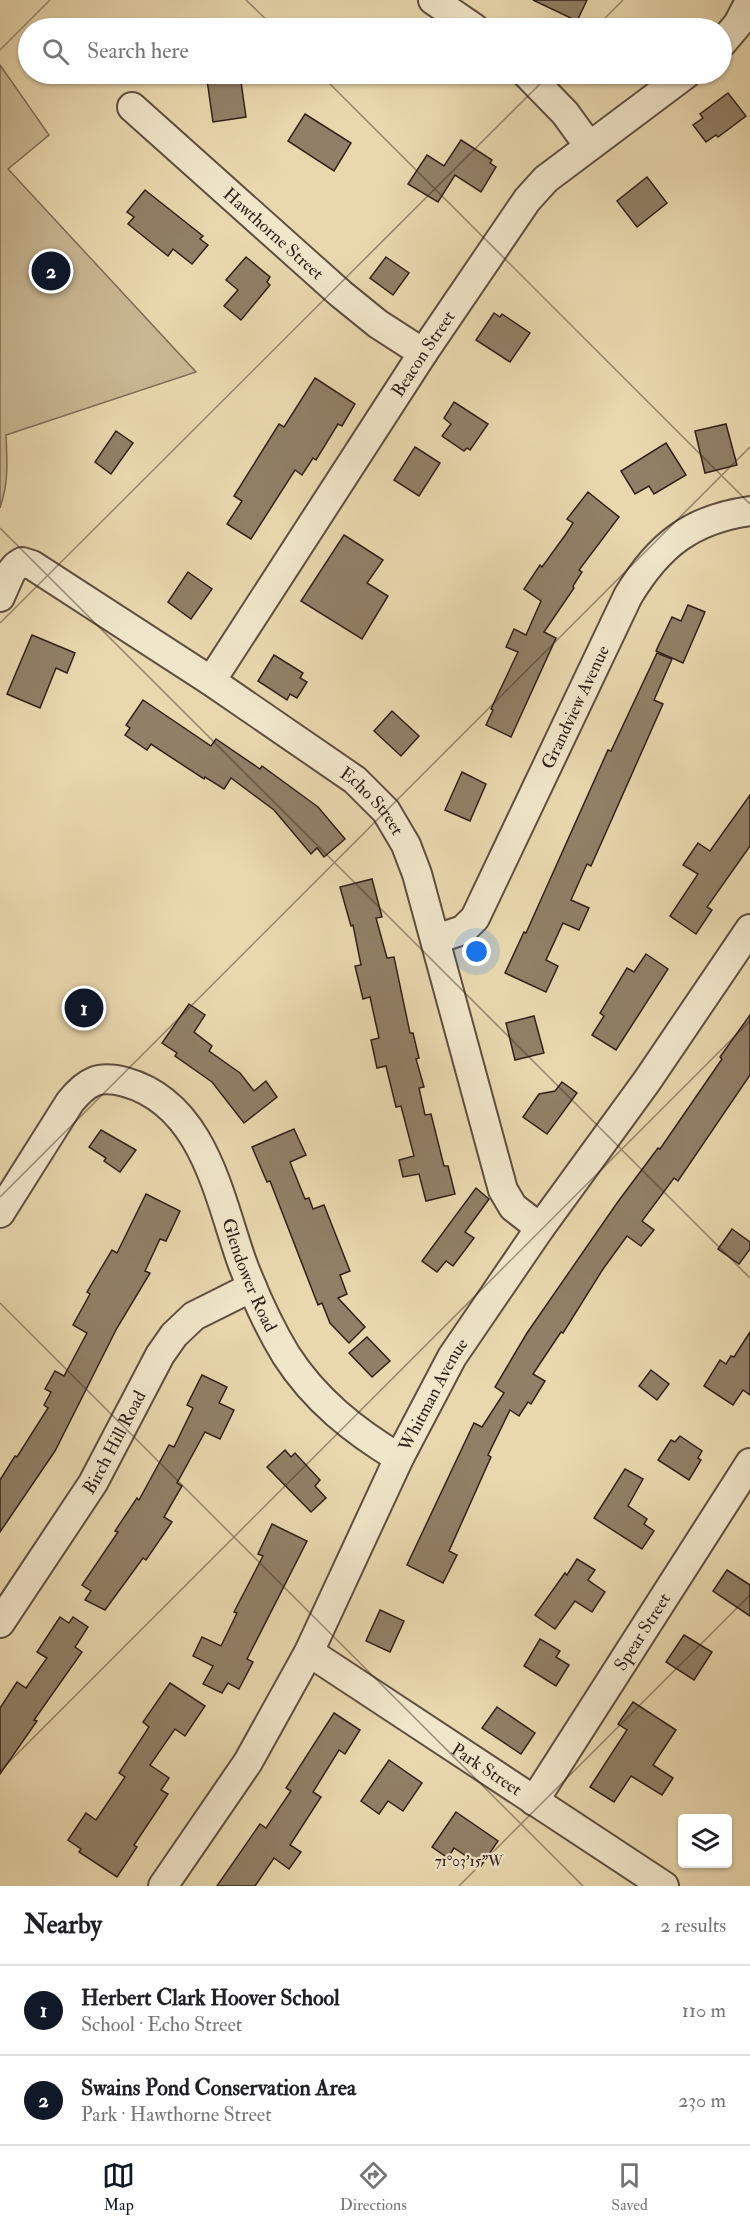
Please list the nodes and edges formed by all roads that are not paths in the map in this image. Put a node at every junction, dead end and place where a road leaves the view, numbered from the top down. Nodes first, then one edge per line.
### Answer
1 (750, 1) edge
2 (732, 31) edge
3 (537, 84) edge
4 (673, 84) edge
5 (132, 107) dead end
6 (589, 146) junction
7 (423, 353) junction
8 (750, 511) edge
9 (0, 597) edge
10 (211, 681) junction
11 (750, 929) edge
12 (436, 939) junction
13 (0, 1213) edge
14 (540, 1228) junction
15 (252, 1287) junction
16 (399, 1458) junction
17 (750, 1463) edge
18 (0, 1623) edge
19 (309, 1652) junction
20 (534, 1801) junction
21 (163, 1886) edge
22 (664, 1886) edge

1 - 2 street
3 - 6 street
4 - 6 street, Beacon Street
5 - 7 street, Hawthorne Street
6 - 7 street, Beacon Street
7 - 10 street, Beacon Street
8 - 12 street, Grandview Avenue
9 - 10 street, Echo Street
10 - 12 street, Echo Street
11 - 14 street, Whitman Avenue
12 - 14 street, Echo Street
13 - 15 street, Glendower Road
14 - 16 street, Whitman Avenue
15 - 16 street, Glendower Road
15 - 18 street, Birch Hill Road
16 - 19 street, Whitman Avenue
17 - 20 street, Spear Street
19 - 20 street, Park Street
19 - 21 street, Whitman Avenue
20 - 22 street, Park Street

